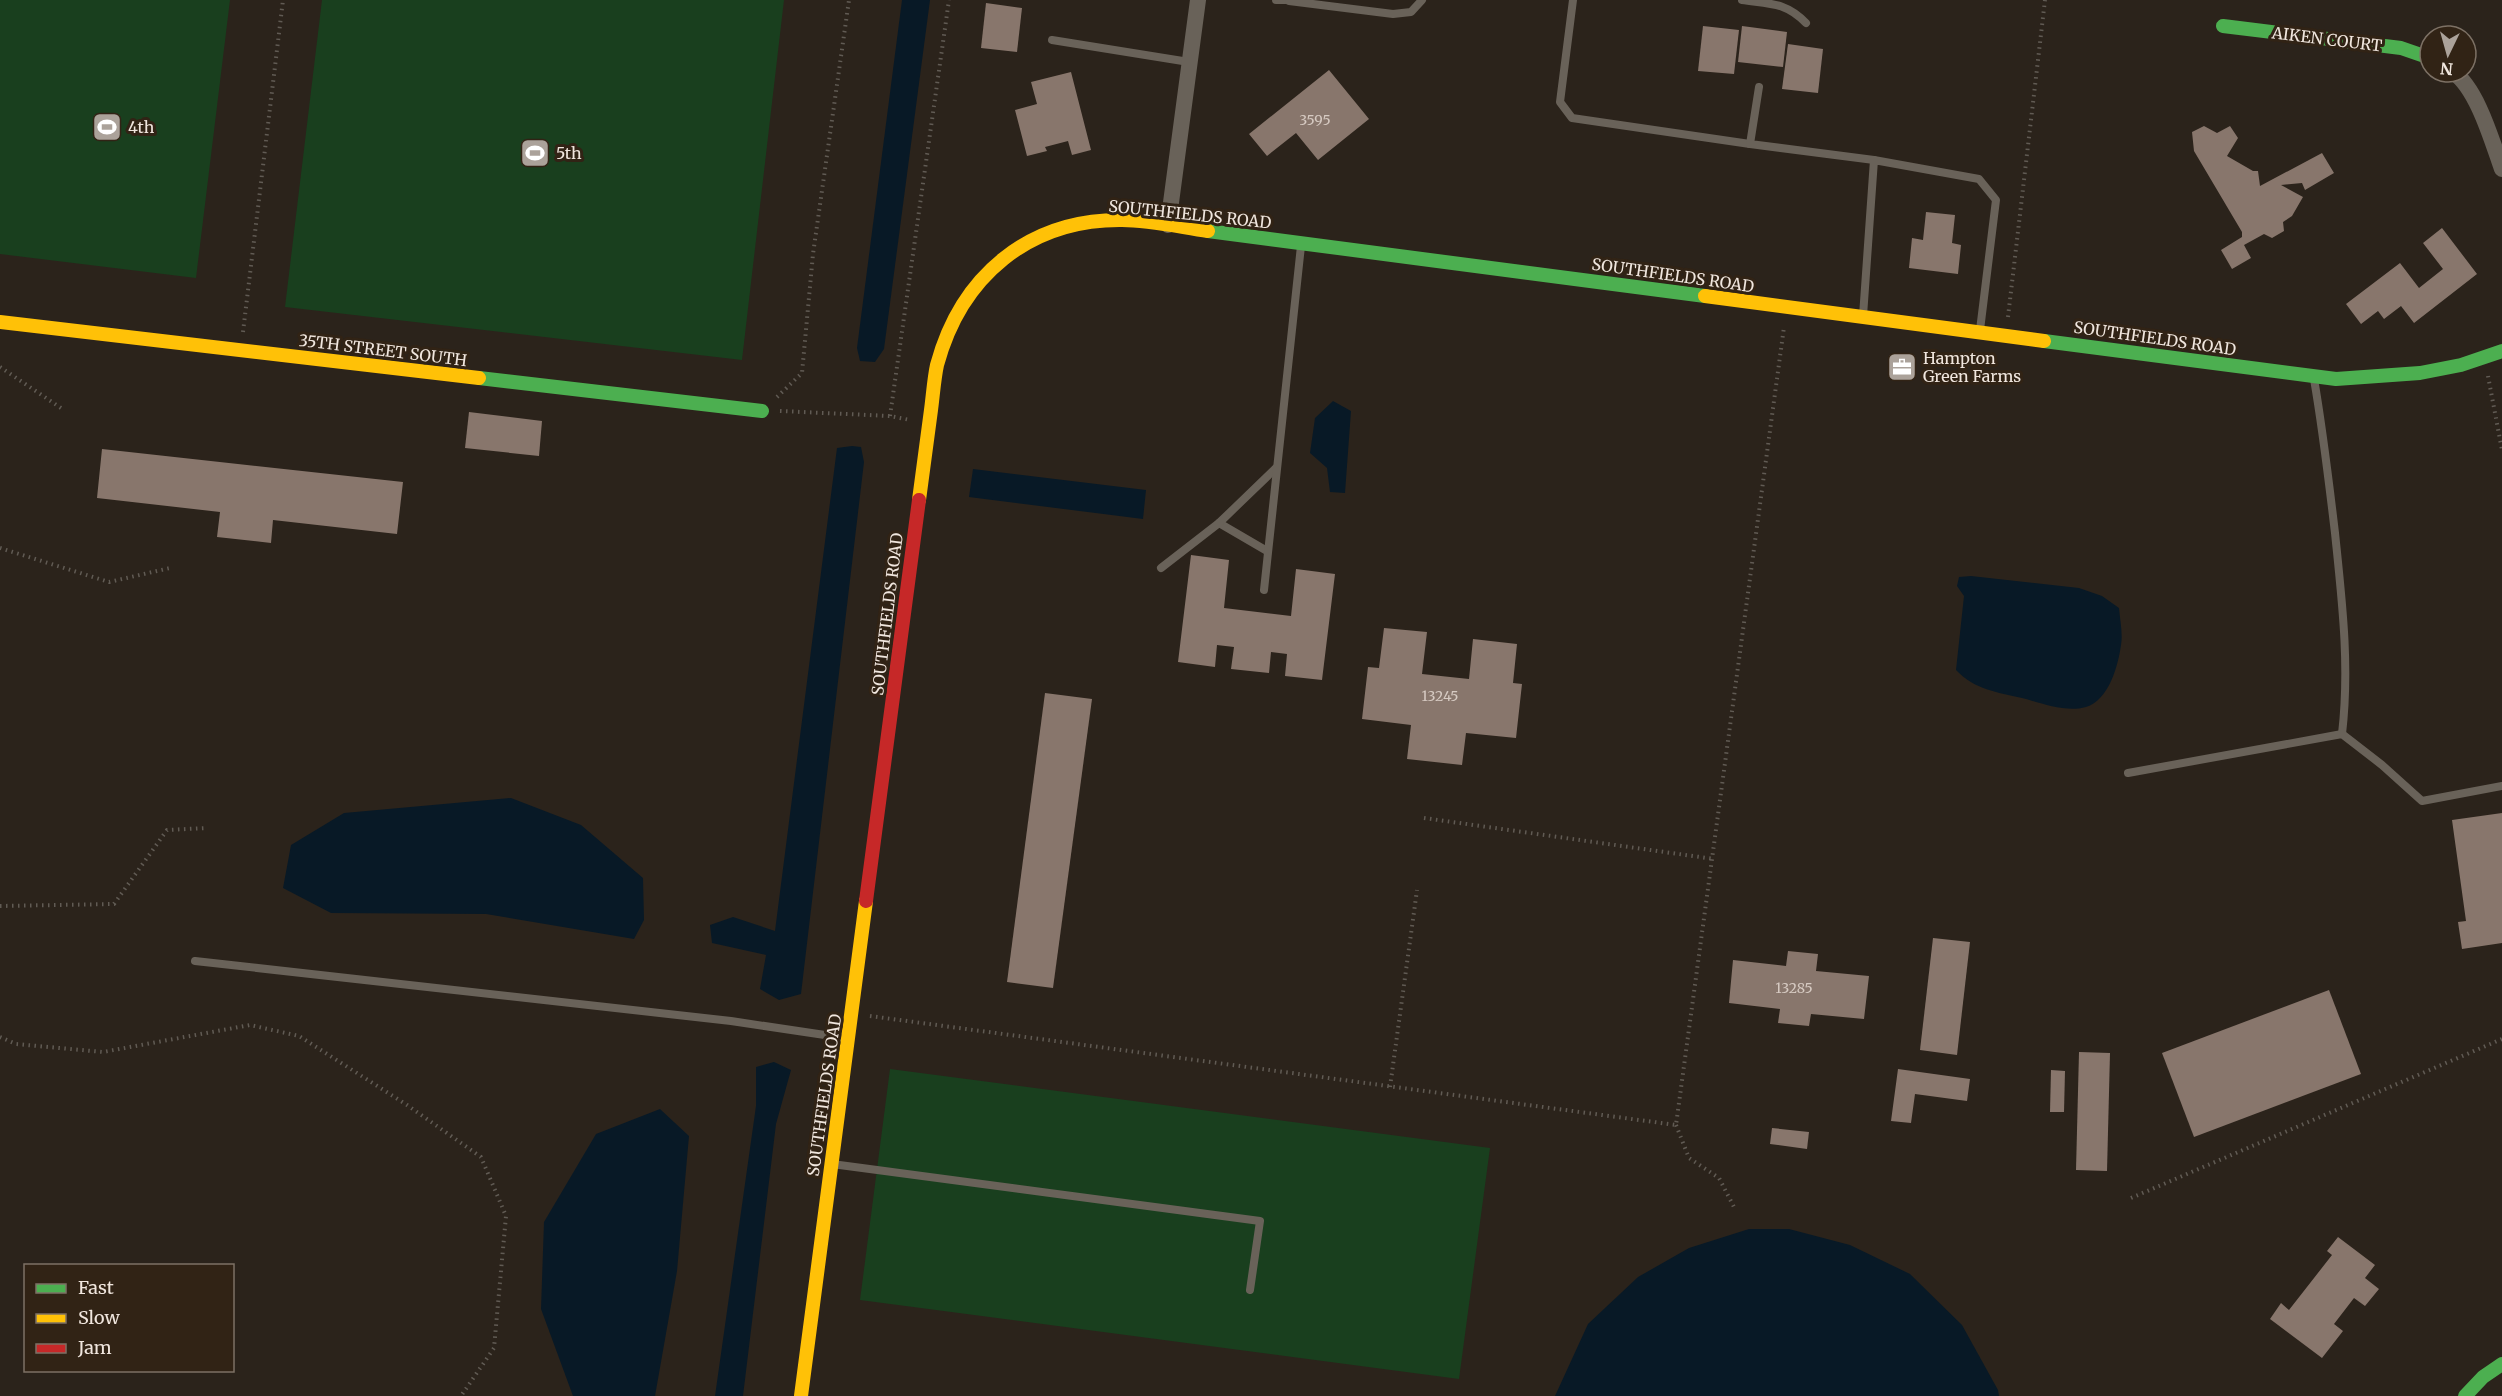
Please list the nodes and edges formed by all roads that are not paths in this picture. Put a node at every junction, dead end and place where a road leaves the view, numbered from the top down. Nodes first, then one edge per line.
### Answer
1 (1198, 0) edge
2 (1276, 0) edge
3 (1422, 0) edge
4 (1573, 0) edge
5 (1742, 0) edge
6 (1289, 1) edge
7 (1806, 24) dead end
8 (2223, 26) dead end
9 (1052, 40) dead end
10 (2418, 54) edge
11 (1189, 62) junction
12 (2465, 84) edge
13 (1759, 87) dead end
14 (1750, 144) junction
15 (1874, 160) junction
16 (2502, 169) edge
17 (1168, 225) junction
18 (1301, 243) junction
19 (1863, 316) junction
20 (0, 322) edge
21 (1980, 332) junction
22 (2502, 351) edge
23 (2314, 376) junction
24 (762, 411) road end
25 (1277, 468) junction
26 (1219, 523) junction
27 (1268, 551) junction
28 (1161, 568) dead end
29 (1263, 590) dead end
30 (2342, 734) junction
31 (2128, 773) dead end
32 (2502, 786) edge
33 (195, 961) dead end
34 (848, 1039) junction
35 (832, 1163) junction
36 (1250, 1290) dead end
37 (2502, 1364) edge
38 (801, 1396) edge
39 (2465, 1396) edge

1 - 11 street
2 - 6 lane
3 - 6 lane
4 - 14 lane
5 - 7 lane
8 - 10 street, AIKEN COURT
9 - 11 lane
11 - 17 street
12 - 16 street
13 - 14 lane
14 - 15 lane
15 - 19 lane
15 - 21 lane
17 - 18 street, SOUTHFIELDS ROAD
17 - 34 street, SOUTHFIELDS ROAD
18 - 19 street, SOUTHFIELDS ROAD
18 - 25 lane
19 - 21 street, SOUTHFIELDS ROAD
20 - 24 street, 35TH STREET SOUTH
21 - 23 street, SOUTHFIELDS ROAD
22 - 23 street, SOUTHFIELDS ROAD
23 - 30 lane
25 - 26 lane
25 - 27 lane
26 - 27 lane
26 - 28 lane
27 - 29 lane
30 - 31 lane
30 - 32 lane
33 - 34 lane
34 - 35 street, SOUTHFIELDS ROAD
35 - 36 lane
35 - 38 street, SOUTHFIELDS ROAD
37 - 39 street

